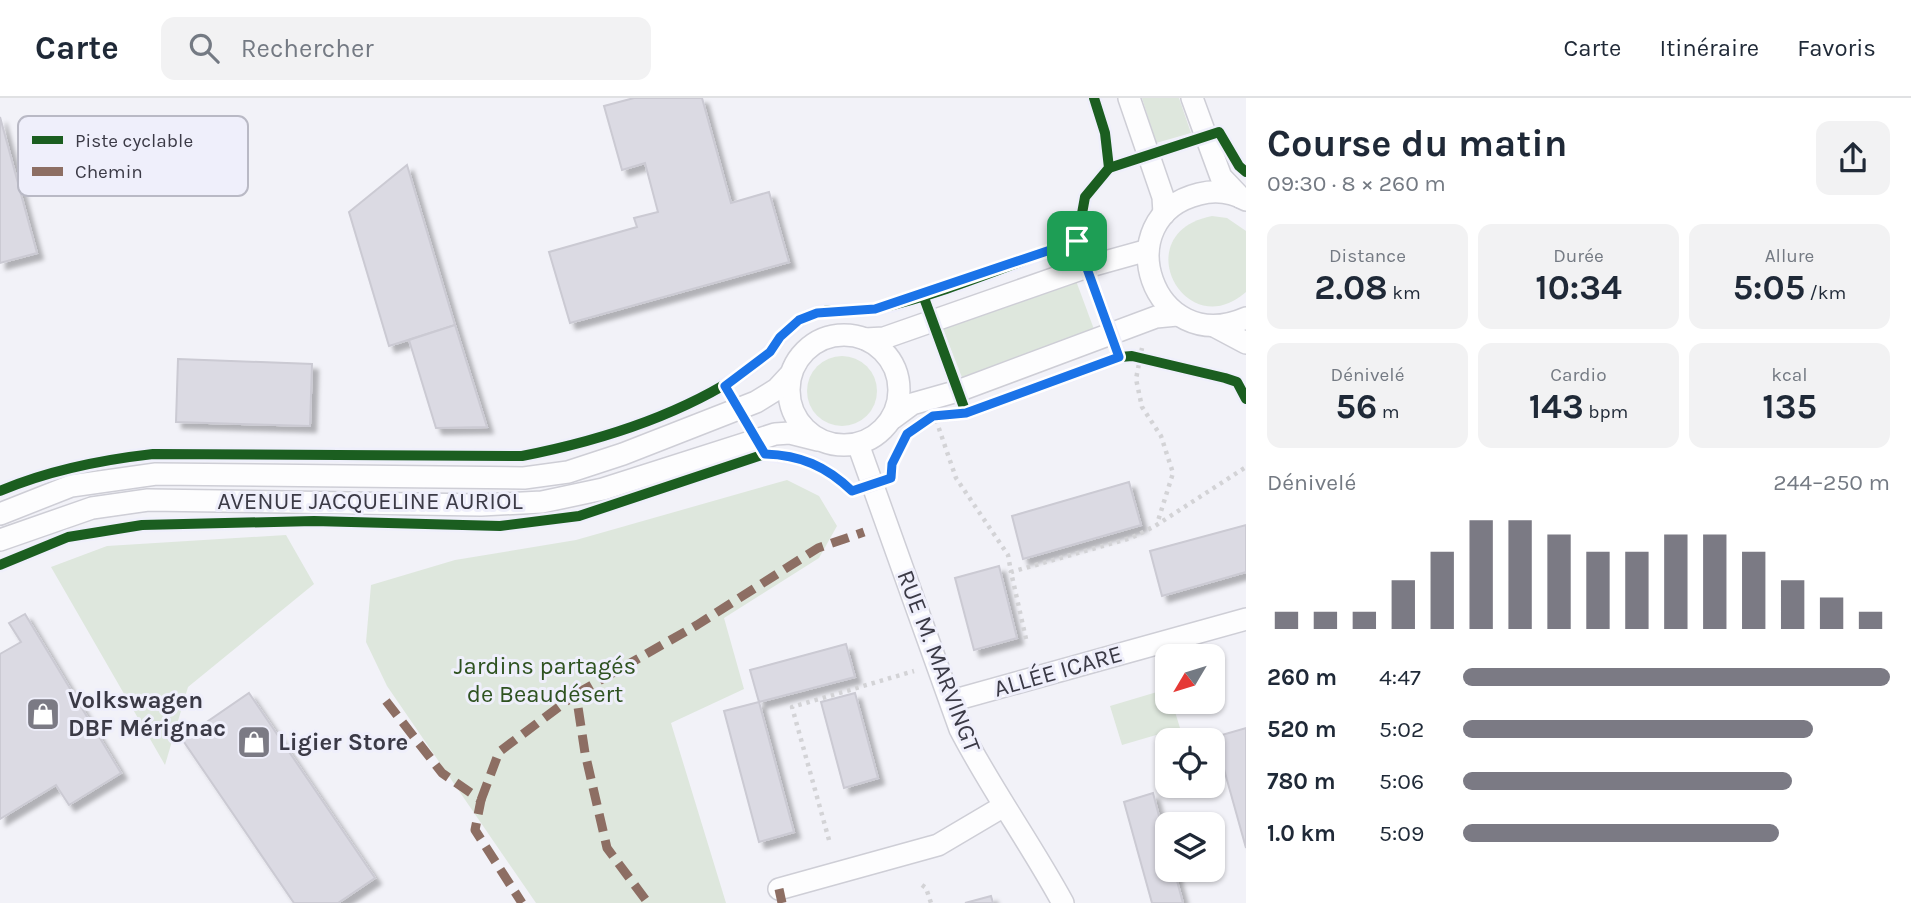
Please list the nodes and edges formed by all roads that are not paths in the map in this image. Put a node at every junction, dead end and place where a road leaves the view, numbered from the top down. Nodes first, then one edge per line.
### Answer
1 (1129, 98) edge
2 (1192, 98) edge
3 (1243, 198) edge
4 (1164, 214) junction
5 (1147, 250) junction
6 (1177, 315) junction
7 (1246, 318) edge
8 (1214, 326) junction
9 (865, 339) junction
10 (1246, 343) edge
11 (790, 375) junction
12 (893, 418) junction
13 (818, 440) junction
14 (858, 444) junction
15 (0, 513) edge
16 (0, 540) edge
17 (1246, 619) edge
18 (951, 701) junction
19 (1004, 806) junction
20 (779, 889) dead end
21 (1063, 903) edge

1 - 4 street
2 - 3 street
3 - 4 street
4 - 5 street
5 - 6 street
5 - 9 street
6 - 8 street
6 - 12 street
7 - 8 street
8 - 10 street
9 - 11 street
9 - 12 street
11 - 13 street
11 - 15 street, AVENUE JACQUELINE AURIOL
12 - 14 street
13 - 14 street
13 - 16 street, AVENUE JACQUELINE AURIOL
14 - 18 street, RUE M. MARVINGT
17 - 18 street, ALLÉE ICARE
18 - 19 street, RUE M. MARVINGT
19 - 20 street
19 - 21 street, RUE M. MARVINGT

